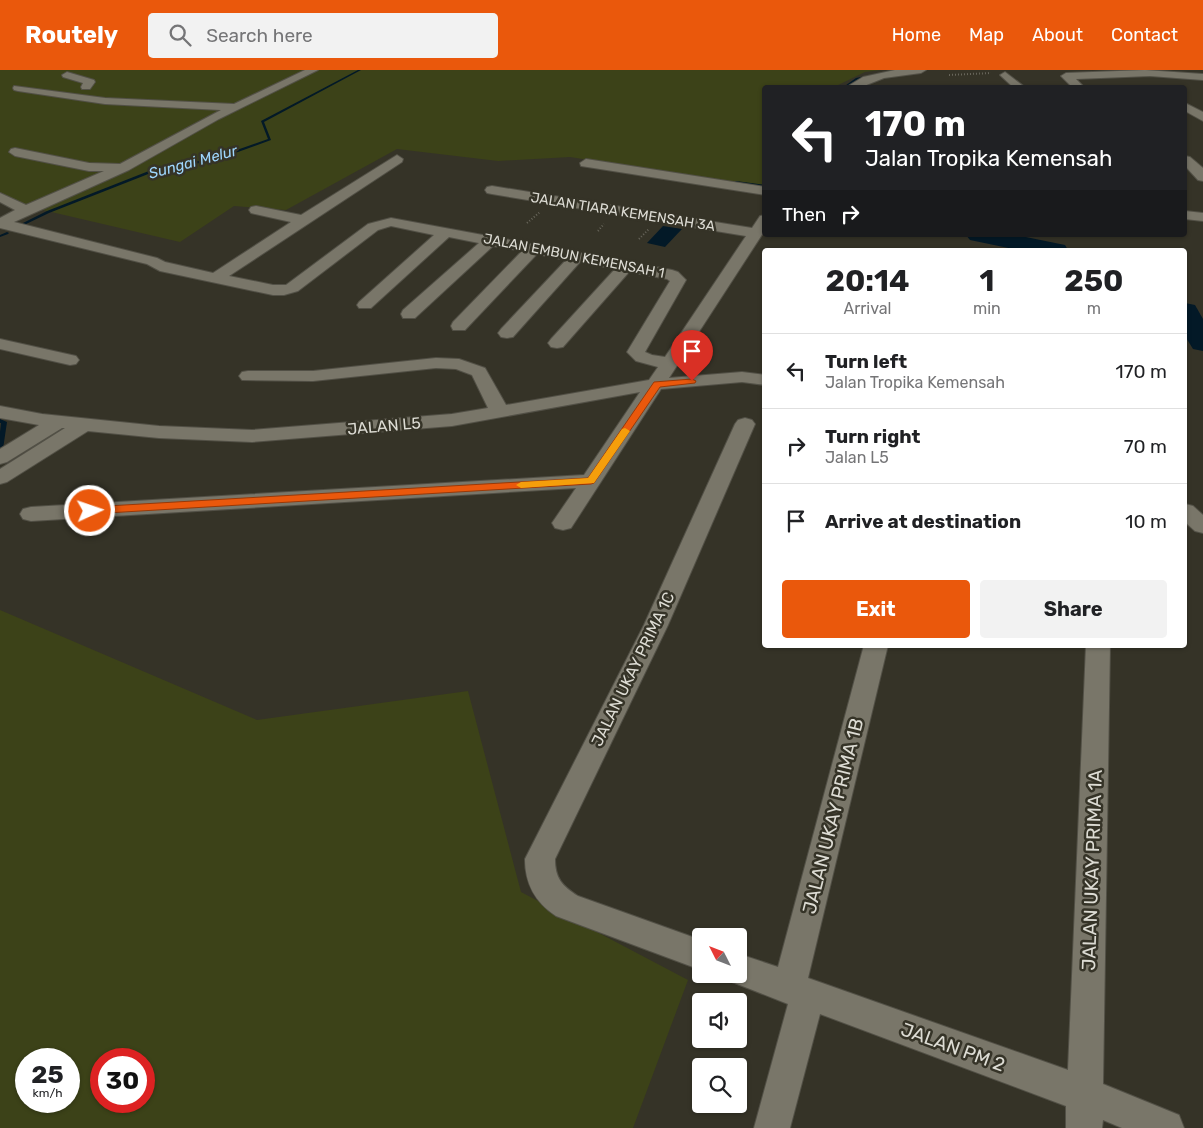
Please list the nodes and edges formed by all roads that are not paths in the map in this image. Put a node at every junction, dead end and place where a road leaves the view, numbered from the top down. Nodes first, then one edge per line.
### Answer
1 (313, 70) edge
2 (922, 70) edge
3 (899, 72) junction
4 (67, 75) dead end
5 (1005, 75) road end
6 (1203, 77) edge
7 (910, 83) dead end
8 (855, 85) edge
9 (1017, 85) edge
10 (1076, 85) edge
11 (68, 94) junction
12 (41, 102) junction
13 (234, 107) junction
14 (1187, 107) edge
15 (215, 117) junction
16 (1203, 117) edge
17 (9, 153) dead end
18 (397, 159) dead end
19 (586, 163) dead end
20 (124, 167) junction
21 (492, 190) dead end
22 (762, 191) edge
23 (0, 197) edge
24 (1187, 207) edge
25 (1203, 208) edge
26 (26, 210) junction
27 (256, 210) dead end
28 (1187, 215) edge
29 (1203, 217) edge
30 (302, 220) junction
31 (0, 223) edge
32 (762, 223) edge
33 (446, 232) junction
34 (755, 233) junction
35 (490, 241) junction
36 (534, 248) junction
37 (577, 257) junction
38 (626, 266) junction
39 (215, 278) junction
40 (365, 305) dead end
41 (409, 314) dead end
42 (459, 326) dead end
43 (507, 333) dead end
44 (0, 344) edge
45 (557, 344) dead end
46 (70, 360) dead end
47 (671, 363) junction
48 (248, 376) dead end
49 (762, 380) edge
50 (657, 384) junction
51 (0, 412) edge
52 (500, 412) junction
53 (58, 422) junction
54 (85, 424) junction
55 (745, 424) dead end
56 (0, 458) edge
57 (0, 478) edge
58 (591, 481) junction
59 (1187, 513) edge
60 (31, 514) dead end
61 (563, 524) dead end
62 (1203, 526) edge
63 (875, 648) edge
64 (1098, 648) edge
65 (692, 952) edge
66 (748, 972) edge
67 (799, 991) junction
68 (1085, 1112) edge
69 (772, 1128) edge
70 (1166, 1128) edge

1 - 13 street
2 - 3 street
3 - 7 street
3 - 8 street
4 - 11 street
5 - 9 street
6 - 10 street
11 - 12 street
11 - 12 street
11 - 13 street
12 - 15 street
13 - 15 street
14 - 16 street
15 - 20 street
17 - 20 street
18 - 30 street
19 - 22 street
20 - 26 street
21 - 34 street, JALAN TIARA KEMENSAH 3A
23 - 26 street
24 - 25 street
26 - 31 street
27 - 30 street
28 - 29 street
30 - 39 street
31 - 39 street
32 - 34 street
33 - 35 street, JALAN EMBUN KEMENSAH 1
33 - 39 street, JALAN EMBUN KEMENSAH 1
33 - 40 street
34 - 47 street
35 - 36 street, JALAN EMBUN KEMENSAH 1
35 - 41 street
36 - 37 street, JALAN EMBUN KEMENSAH 1
36 - 42 street
37 - 38 street, JALAN EMBUN KEMENSAH 1
37 - 43 street
38 - 45 street
38 - 47 street, JALAN EMBUN KEMENSAH 1
44 - 46 street
47 - 50 street
48 - 52 street
49 - 50 street, JALAN L5
50 - 52 street, JALAN L5
50 - 58 street
51 - 53 street, JALAN L5
52 - 54 street, JALAN L5
53 - 54 street, JALAN L5
53 - 56 street
54 - 57 street
55 - 65 street, JALAN UKAY PRIMA 1C
58 - 60 street
58 - 61 street
59 - 62 street
63 - 67 street, JALAN UKAY PRIMA 1B
64 - 68 street, JALAN UKAY PRIMA 1A
66 - 67 street, JALAN PM 2
67 - 68 street, JALAN PM 2
67 - 69 street, JALAN UKAY PRIMA 1B
68 - 70 street, JALAN PM 2

